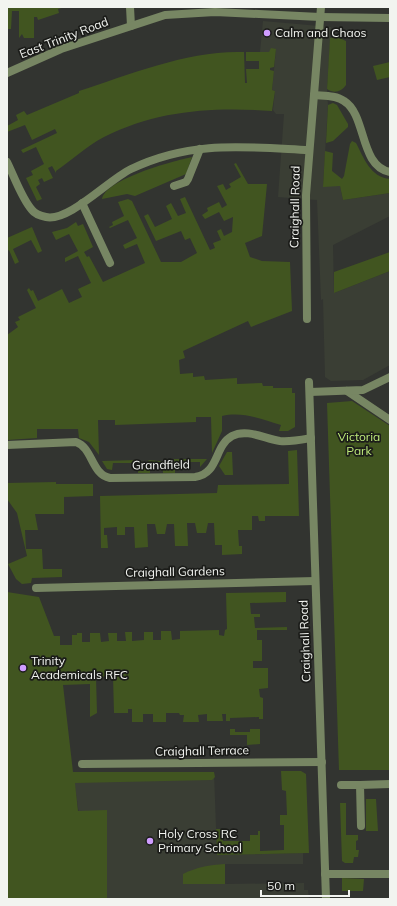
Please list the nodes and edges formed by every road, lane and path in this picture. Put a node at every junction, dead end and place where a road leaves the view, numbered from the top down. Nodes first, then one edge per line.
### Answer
1 (130, 7) edge
2 (321, 7) edge
3 (297, 11) edge
4 (320, 17) junction
5 (390, 18) edge
6 (131, 26) junction
7 (7, 73) edge
8 (314, 95) junction
9 (200, 149) junction
10 (309, 150) junction
11 (7, 162) edge
12 (390, 172) edge
13 (174, 186) dead end
14 (82, 202) junction
15 (110, 263) dead end
16 (307, 319) dead end
17 (390, 377) edge
18 (309, 382) dead end
19 (347, 391) junction
20 (310, 393) junction
21 (390, 420) edge
22 (311, 438) junction
23 (7, 445) edge
24 (315, 581) junction
25 (36, 588) dead end
26 (322, 762) junction
27 (82, 764) dead end
28 (390, 784) edge
29 (341, 785) dead end
30 (360, 785) junction
31 (361, 826) dead end
32 (325, 874) junction
33 (390, 874) edge
34 (326, 899) edge

1 - 6 street
2 - 4 street, Craighall Road
3 - 4 street, East Trinity Road
3 - 6 street, East Trinity Road
4 - 5 street, East Trinity Road
4 - 8 street, Craighall Road
6 - 7 street, East Trinity Road
8 - 10 street, Craighall Road
8 - 12 street
9 - 10 street
9 - 13 street
9 - 14 street
10 - 16 street, Craighall Road
11 - 14 street
14 - 15 street
17 - 19 street
18 - 20 street, Craighall Road
19 - 20 street
19 - 21 street
20 - 22 street, Craighall Road
22 - 23 street, Grandfield
22 - 24 street, Craighall Road
24 - 25 street, Craighall Gardens
24 - 26 street, Craighall Road
26 - 27 street, Craighall Terrace
26 - 32 street, Craighall Road
28 - 30 street
29 - 30 street
30 - 31 street
32 - 33 street
32 - 34 street, Craighall Road

